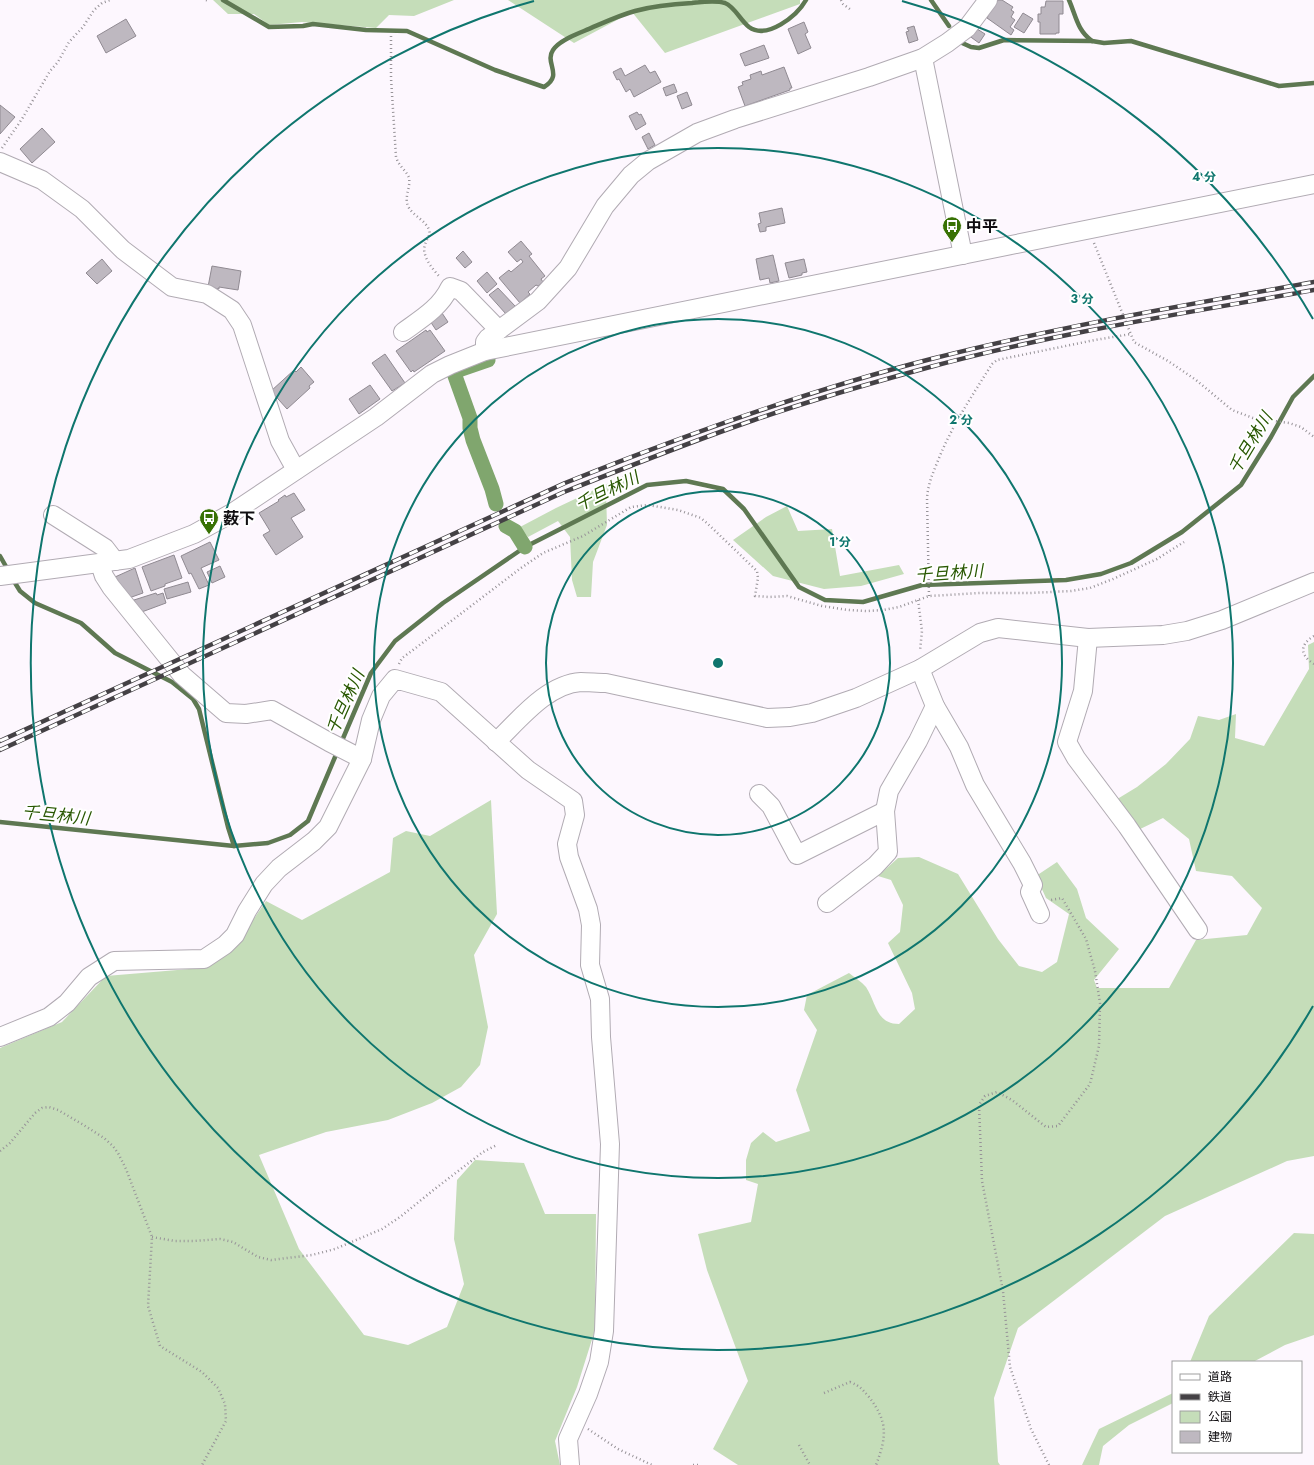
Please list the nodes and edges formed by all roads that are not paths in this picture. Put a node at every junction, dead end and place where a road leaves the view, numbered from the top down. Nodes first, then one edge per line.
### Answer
1 (988, 0) edge
2 (923, 58) junction
3 (0, 162) edge
4 (1314, 184) edge
5 (963, 255) junction
6 (499, 330) junction
7 (403, 332) dead end
8 (485, 351) junction
9 (296, 470) junction
10 (53, 515) dead end
11 (108, 563) junction
12 (0, 576) edge
13 (1314, 582) edge
14 (1088, 638) junction
15 (920, 669) junction
16 (935, 706) junction
17 (496, 742) junction
18 (362, 759) junction
19 (758, 794) dead end
20 (885, 811) junction
21 (827, 903) dead end
22 (1040, 914) dead end
23 (1198, 930) dead end
24 (0, 1037) edge
25 (570, 1465) edge

1 - 2 street
2 - 5 street
2 - 6 street
3 - 9 street
4 - 5 street
5 - 8 street
6 - 7 street
6 - 8 street
8 - 9 street
9 - 11 street
10 - 11 street
11 - 12 street
11 - 18 street
13 - 14 street
14 - 15 street
14 - 23 street
15 - 16 street
15 - 17 street
16 - 20 street
16 - 22 street
17 - 18 street
17 - 25 street
18 - 24 street
19 - 20 street
20 - 21 street

